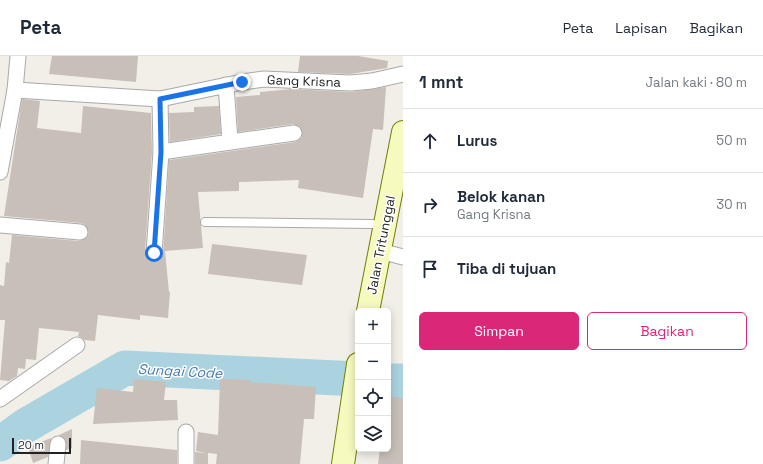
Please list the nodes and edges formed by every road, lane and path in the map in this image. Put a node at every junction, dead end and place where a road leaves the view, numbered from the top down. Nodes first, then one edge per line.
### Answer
1 (16, 57) edge
2 (403, 74) edge
3 (226, 85) junction
4 (15, 90) junction
5 (160, 99) junction
6 (403, 132) edge
7 (294, 133) dead end
8 (230, 142) junction
9 (161, 152) junction
10 (0, 168) edge
11 (0, 172) edge
12 (205, 222) dead end
13 (0, 225) edge
14 (384, 226) junction
15 (80, 232) dead end
16 (380, 251) junction
17 (154, 253) dead end
18 (403, 257) edge
19 (369, 308) edge
20 (77, 345) dead end
21 (355, 380) edge
22 (0, 400) edge
23 (186, 432) dead end
24 (58, 444) dead end
25 (56, 464) edge
26 (186, 464) edge
27 (344, 464) edge

1 - 4 street
2 - 3 street, Gang Krisna
3 - 5 street, Gang Krisna
3 - 8 street
4 - 5 street, Gang Krisna
4 - 10 street
5 - 9 street
6 - 14 main road, Jalan Tritunggal
7 - 8 street
8 - 9 street
9 - 17 street
10 - 11 street
12 - 14 lane
13 - 15 street
14 - 16 main road, Jalan Tritunggal
16 - 18 street
16 - 19 main road, Jalan Tritunggal
20 - 22 street
21 - 27 main road
23 - 26 street
24 - 25 street

